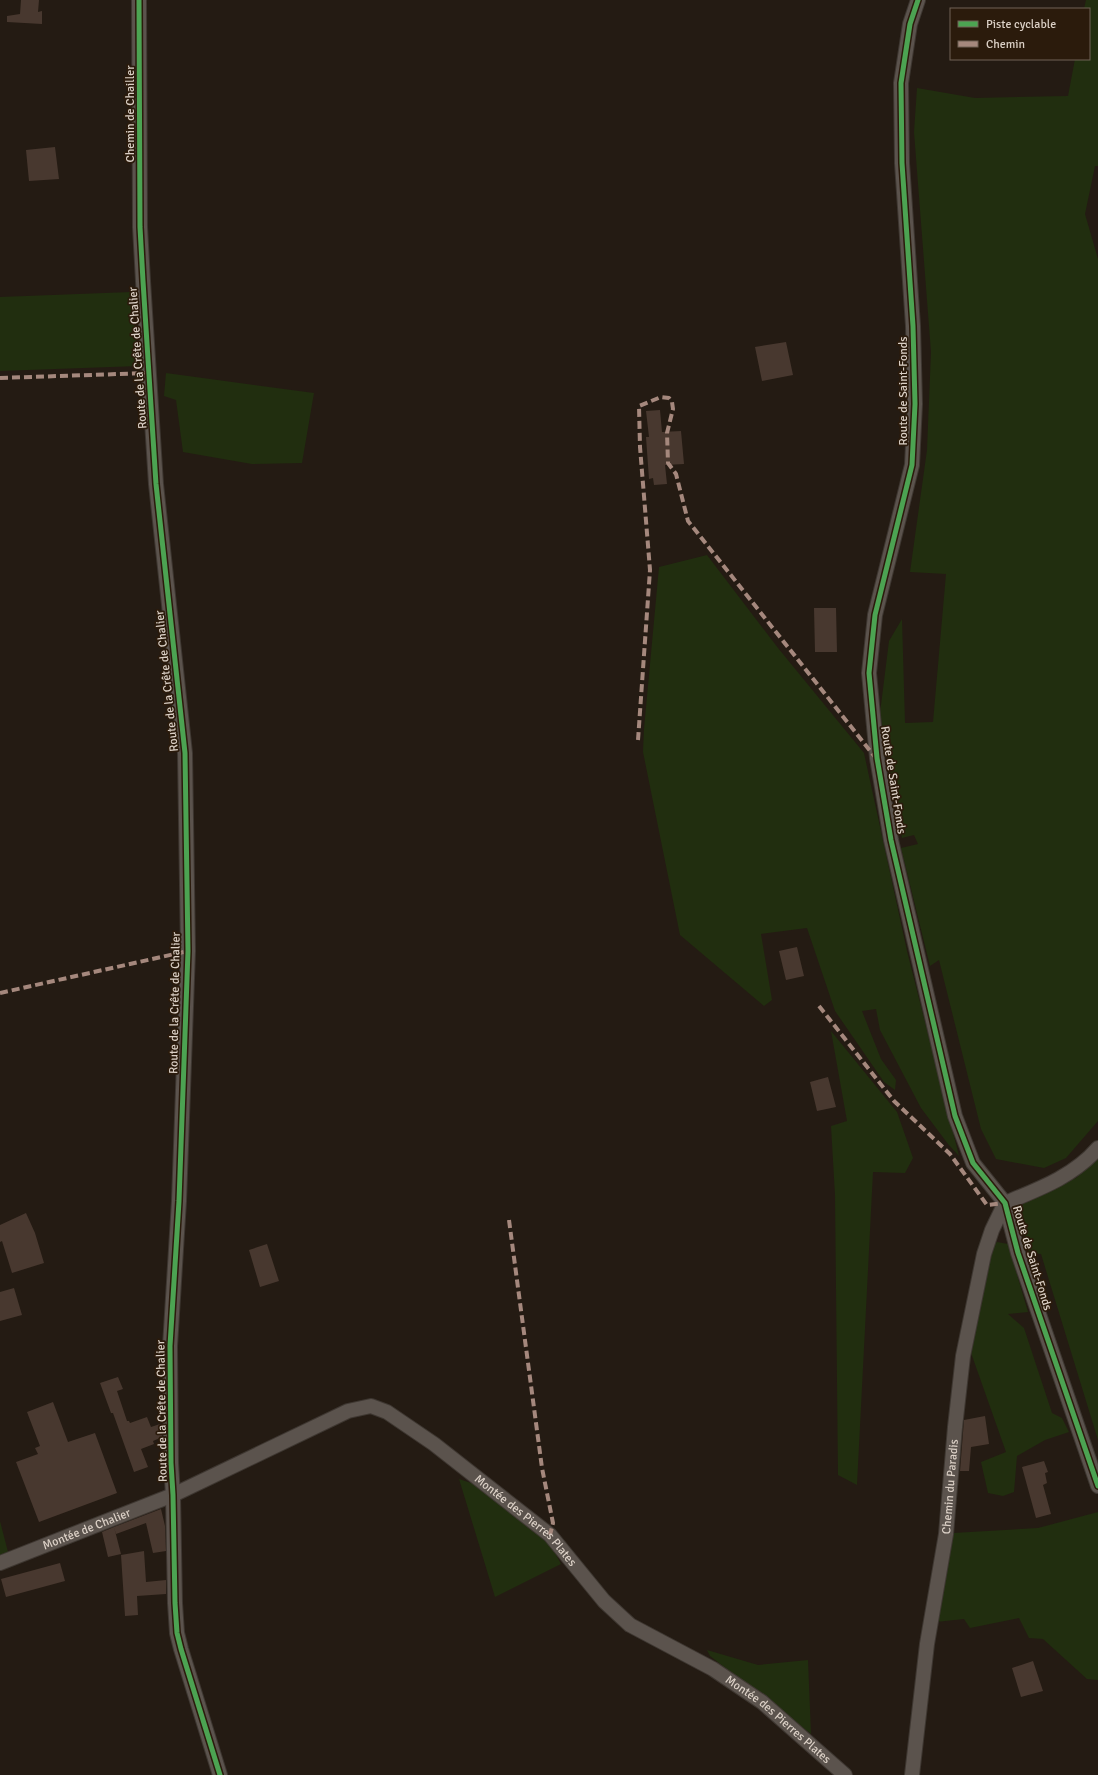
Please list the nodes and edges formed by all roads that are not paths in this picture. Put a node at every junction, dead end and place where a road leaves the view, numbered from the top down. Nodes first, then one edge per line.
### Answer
1 (139, 0) edge
2 (918, 0) edge
3 (140, 227) joint
4 (1098, 1148) edge
5 (1005, 1203) junction
6 (1098, 1486) edge
7 (173, 1495) junction
8 (0, 1562) edge
9 (220, 1775) edge
10 (845, 1775) edge
11 (912, 1775) edge

1 - 3 street, Chemin de Chailler
2 - 5 street, Route de Saint-Fonds
3 - 7 street, Route de la Crête de Chalier
4 - 5 street
5 - 6 street, Route de Saint-Fonds
5 - 11 street, Chemin du Paradis
7 - 8 street, Montée de Chalier
7 - 9 street, Route de la Crête de Chalier
7 - 10 street, Montée des Pierres Plates

